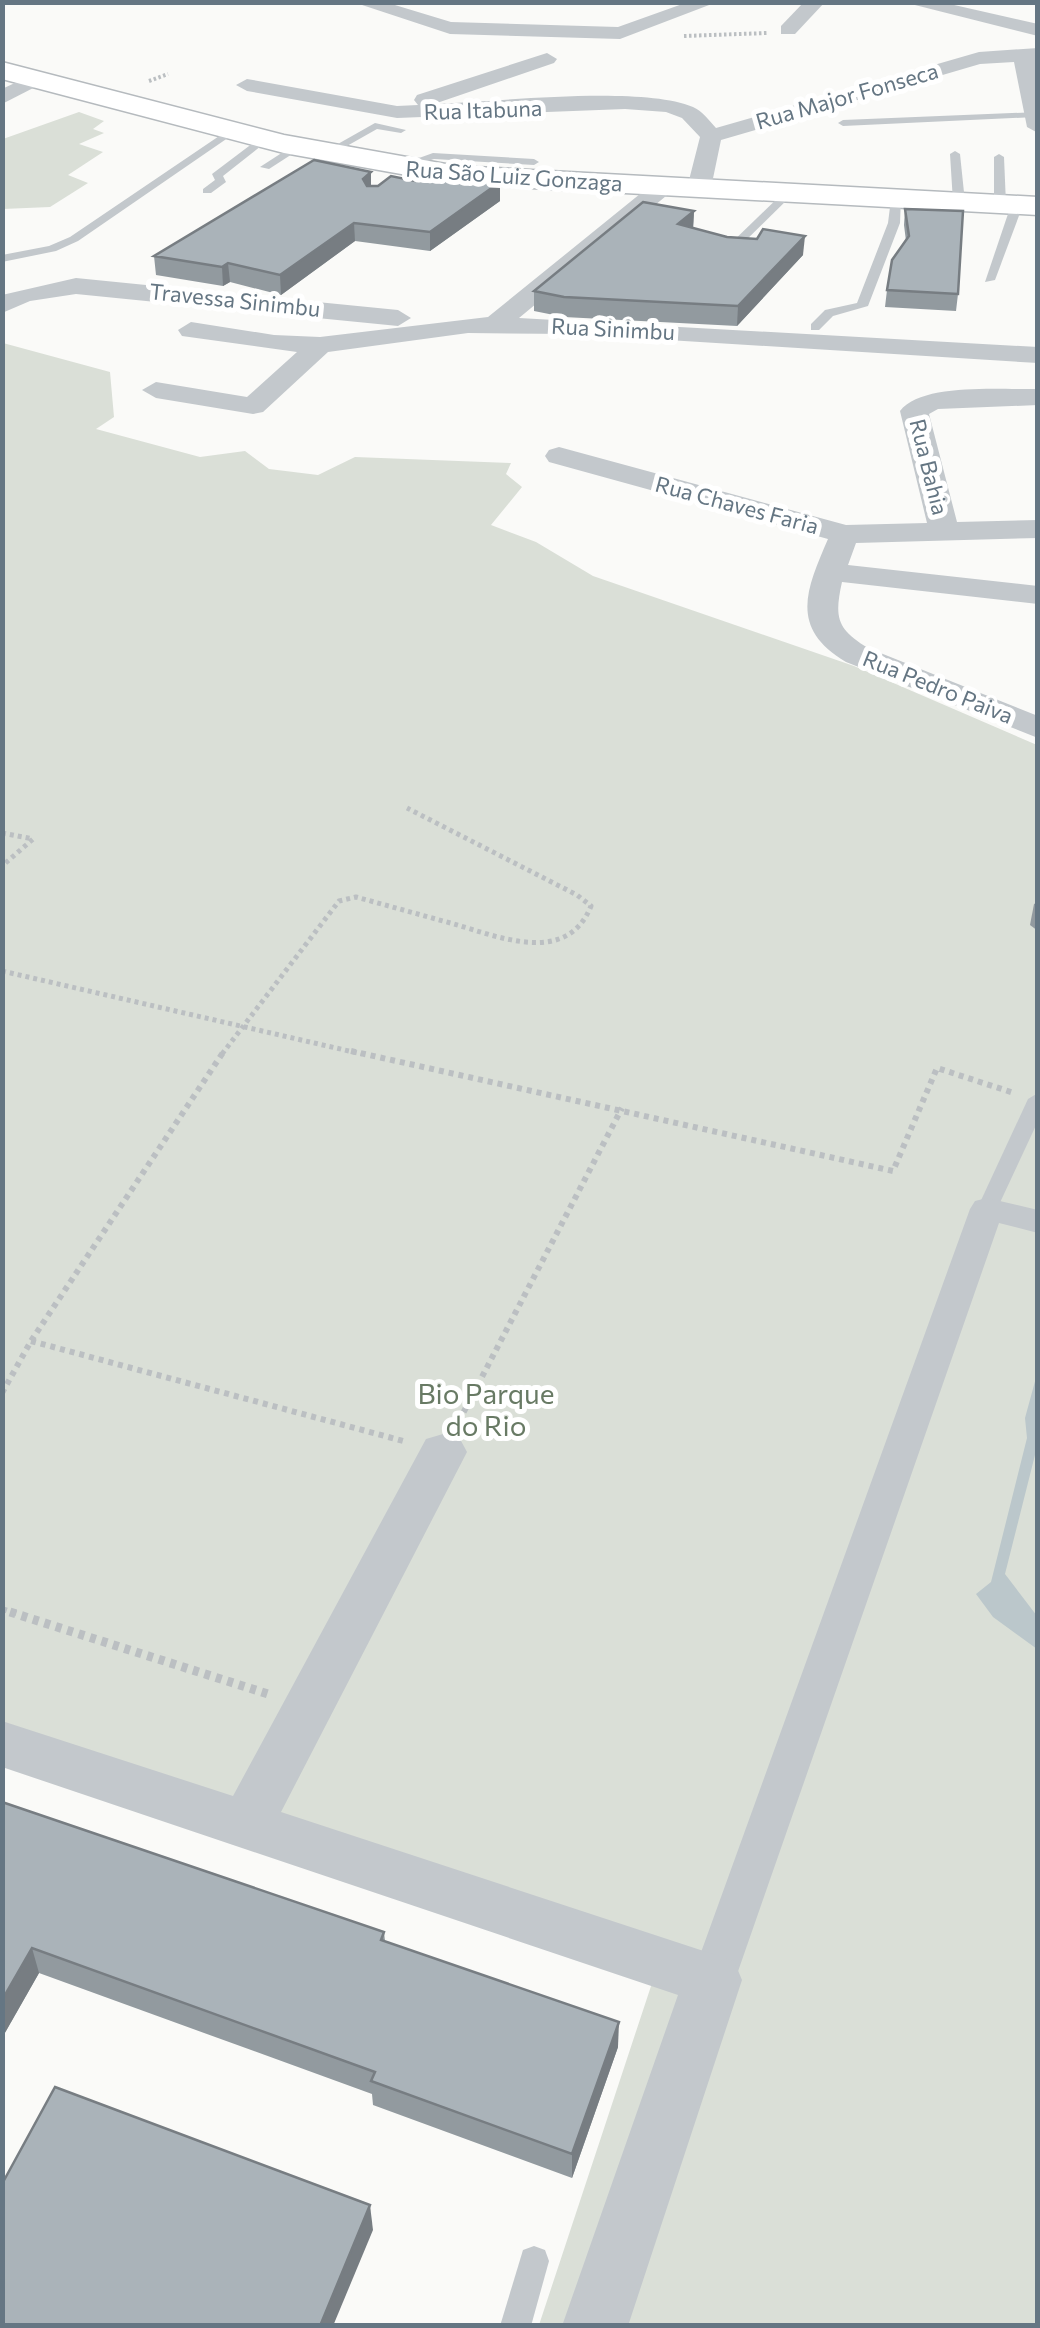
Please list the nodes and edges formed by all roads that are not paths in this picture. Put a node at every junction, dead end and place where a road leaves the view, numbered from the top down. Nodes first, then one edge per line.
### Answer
1 (362, 2) edge
2 (708, 2) edge
3 (816, 2) edge
4 (912, 2) edge
5 (788, 30) road end
6 (1038, 30) edge
7 (1030, 54) edge
8 (547, 59) dead end
9 (2, 70) edge
10 (36, 79) junction
11 (247, 85) dead end
12 (2, 98) edge
13 (1036, 120) edge
14 (399, 121) junction
15 (843, 123) dead end
16 (711, 136) junction
17 (251, 143) junction
18 (327, 153) junction
19 (956, 154) dead end
20 (999, 156) dead end
21 (534, 162) dead end
22 (403, 174) junction
23 (664, 186) junction
24 (699, 188) junction
25 (207, 191) dead end
26 (789, 193) junction
27 (896, 199) junction
28 (153, 200) dead end
29 (958, 202) junction
30 (1018, 205) edge
31 (730, 250) edge
32 (2, 260) edge
33 (988, 280) dead end
34 (9, 298) edge
35 (496, 324) junction
36 (468, 326) junction
37 (815, 327) dead end
38 (191, 330) dead end
39 (320, 344) junction
40 (1038, 355) edge
41 (156, 390) dead end
42 (1038, 398) edge
43 (559, 456) dead end
44 (1038, 529) edge
45 (944, 530) junction
46 (844, 534) junction
47 (832, 572) junction
48 (1038, 596) edge
49 (1038, 728) edge
50 (1036, 1100) edge
51 (987, 1208) junction
52 (1038, 1222) edge
53 (443, 1452) road end
54 (2, 1744) edge
55 (246, 1825) junction
56 (713, 1980) junction
57 (534, 2261) dead end
58 (515, 2326) edge
59 (595, 2326) edge

1 - 2 street
3 - 5 street
4 - 6 street
7 - 13 street
7 - 16 street, Rua Major Fonseca
8 - 14 street
9 - 10 main road, Rua São Luiz Gonzaga
10 - 12 street
10 - 17 main road, Rua São Luiz Gonzaga
11 - 14 street, Rua Itabuna
13 - 15 lane
14 - 16 street, Rua Itabuna
14 - 18 lane
16 - 24 street
17 - 18 main road, Rua São Luiz Gonzaga
17 - 25 lane
17 - 28 lane
17 - 32 lane
18 - 22 main road, Rua São Luiz Gonzaga
19 - 29 lane
20 - 30 lane
21 - 22 lane
22 - 23 main road, Rua São Luiz Gonzaga
23 - 24 main road, Rua São Luiz Gonzaga
23 - 35 street
24 - 26 main road, Rua São Luiz Gonzaga
26 - 27 main road, Rua São Luiz Gonzaga
26 - 31 lane
27 - 29 main road, Rua São Luiz Gonzaga
27 - 37 lane
29 - 30 main road, Rua São Luiz Gonzaga
30 - 33 lane
34 - 36 street, Travessa Sinimbu
35 - 36 street, Rua Sinimbu
35 - 40 street, Rua Sinimbu
36 - 39 street, Rua Sinimbu
38 - 39 street, Rua Sinimbu
39 - 41 street
42 - 45 street, Rua Bahia
43 - 46 street, Rua Chaves Faria
44 - 45 street, Rua Chaves Faria
45 - 46 street, Rua Chaves Faria
46 - 47 street, Rua Pedro Paiva
47 - 48 street
47 - 49 street, Rua Pedro Paiva
50 - 51 lane
51 - 52 street
51 - 56 street
53 - 55 street
54 - 55 street
55 - 56 street
56 - 59 street
57 - 58 lane

